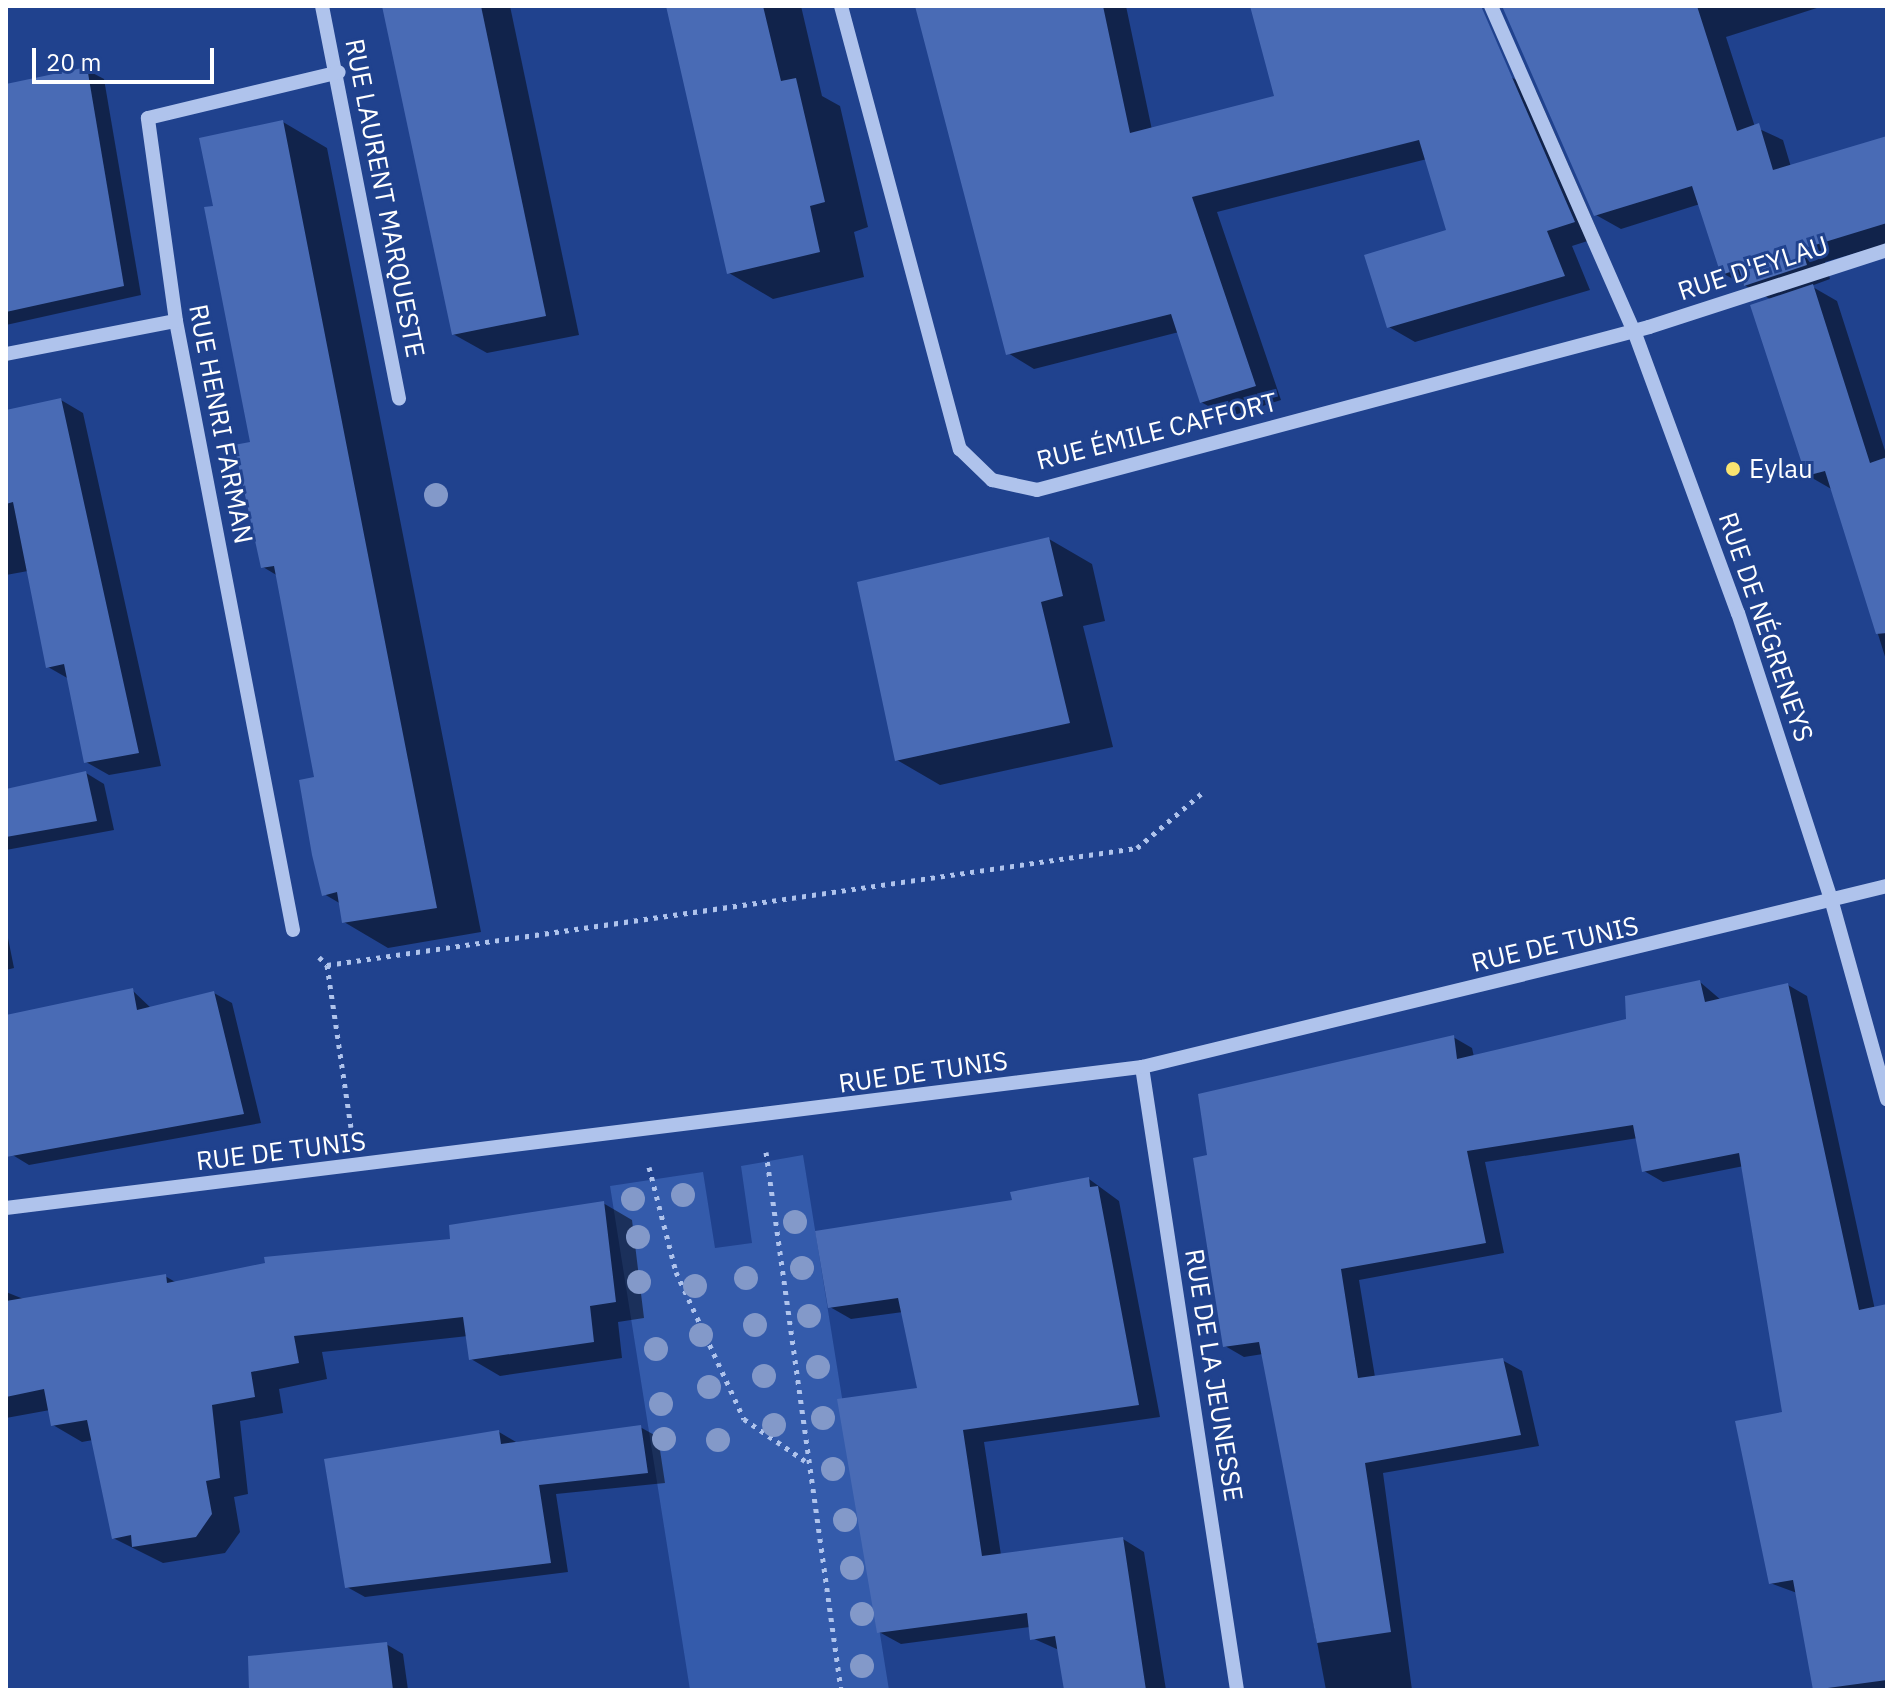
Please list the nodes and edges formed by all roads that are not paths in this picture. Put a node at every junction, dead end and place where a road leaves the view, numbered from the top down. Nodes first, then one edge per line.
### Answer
1 (322, 6) edge
2 (841, 6) edge
3 (1491, 6) edge
4 (339, 72) junction
5 (1887, 250) edge
6 (176, 321) junction
7 (1634, 331) junction
8 (6, 354) edge
9 (399, 399) dead end
10 (1887, 886) edge
11 (1831, 899) junction
12 (293, 930) road end
13 (1142, 1067) junction
14 (1887, 1099) edge
15 (6, 1208) edge
16 (1237, 1690) edge

1 - 4 street, RUE LAURENT MARQUESTE
2 - 7 street, RUE ÉMILE CAFFORT
3 - 7 street, RUE DE NÉGRENEYS
4 - 6 street, RUE HENRI FARMAN
4 - 9 street, RUE LAURENT MARQUESTE
5 - 7 street, RUE D'EYLAU
6 - 8 street
6 - 12 street, RUE HENRI FARMAN
7 - 11 street, RUE DE NÉGRENEYS
10 - 11 street, RUE DE TUNIS
11 - 13 street, RUE DE TUNIS
11 - 14 street, RUE DE NÉGRENEYS
13 - 15 street, RUE DE TUNIS
13 - 16 street, RUE DE LA JEUNESSE

